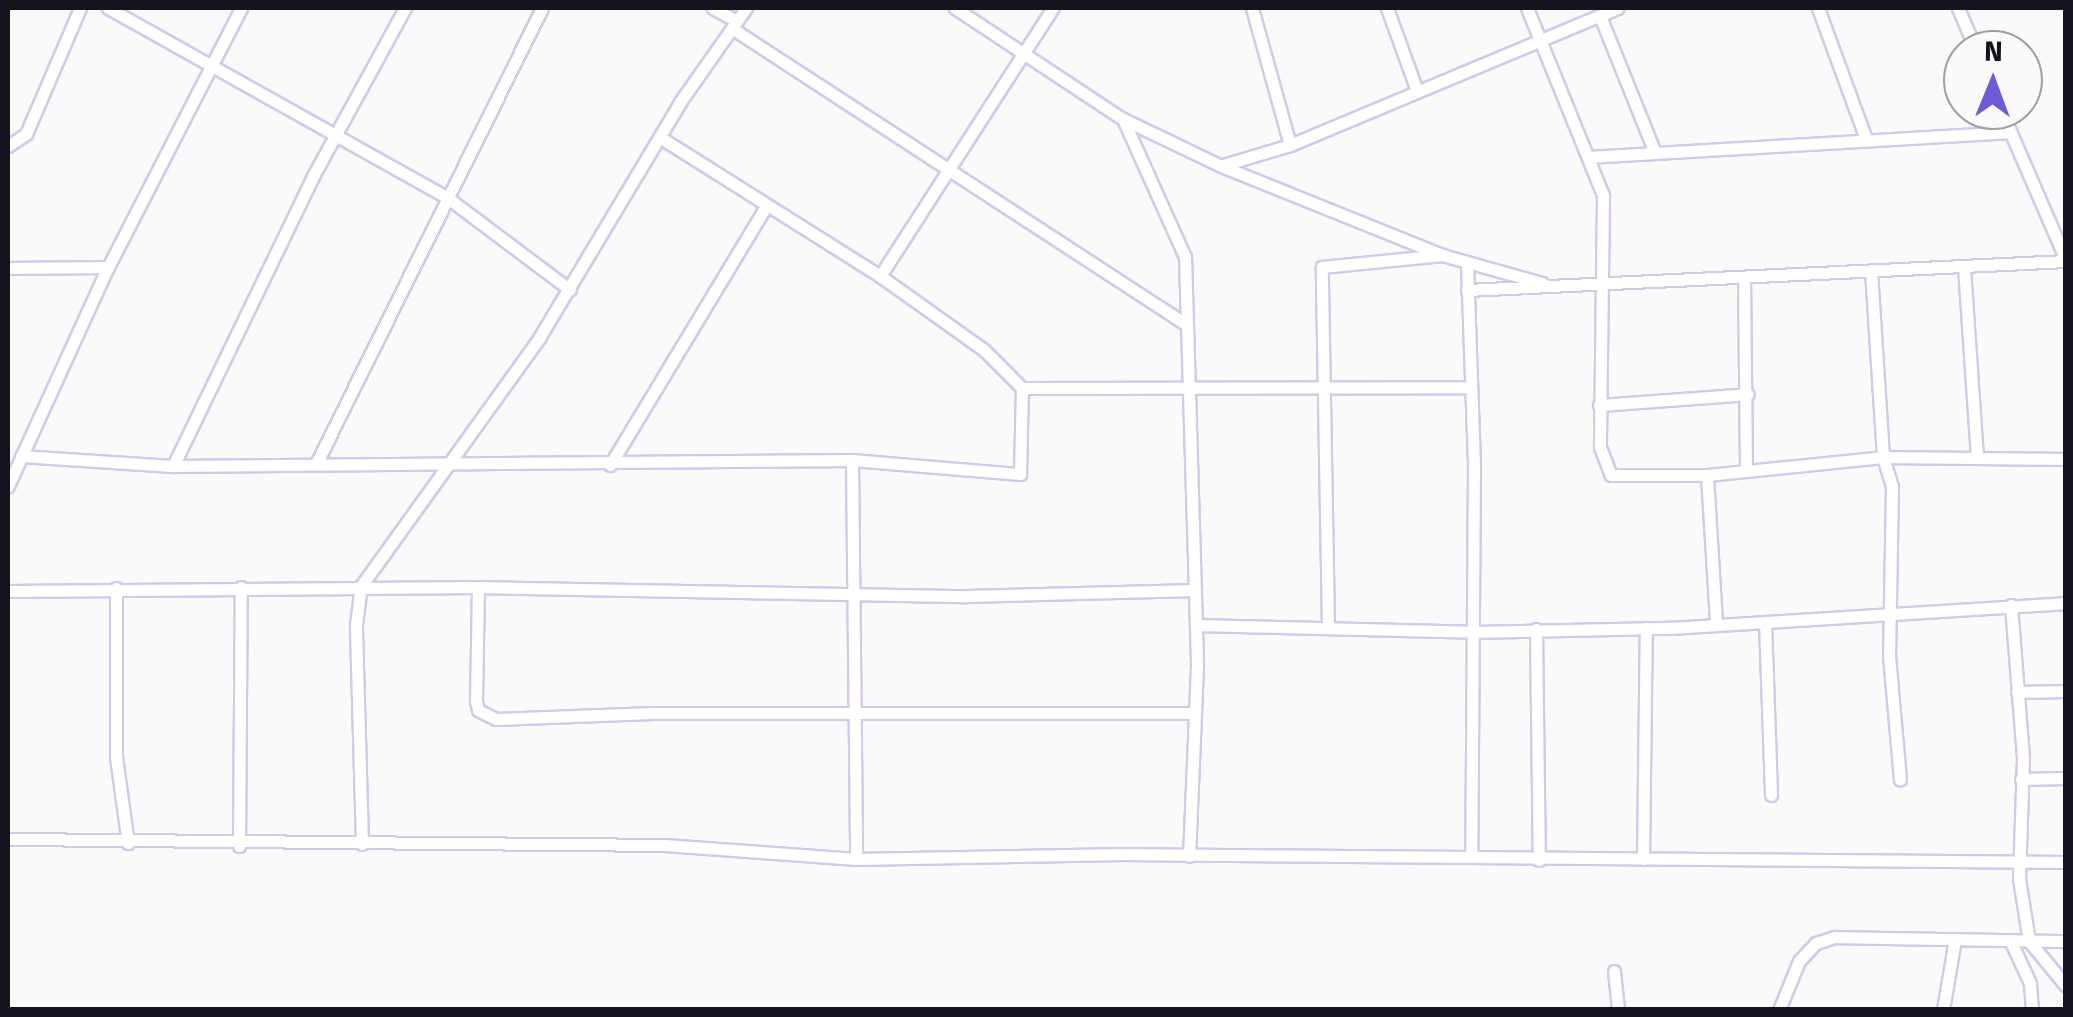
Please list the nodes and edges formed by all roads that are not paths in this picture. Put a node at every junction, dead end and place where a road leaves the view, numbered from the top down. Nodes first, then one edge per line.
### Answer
1 (80, 8) edge
2 (108, 8) edge
3 (241, 8) edge
4 (405, 8) edge
5 (542, 8) edge
6 (714, 8) edge
7 (746, 8) edge
8 (955, 8) edge
9 (1053, 8) edge
10 (1252, 8) edge
11 (1387, 8) edge
12 (1526, 8) edge
13 (1618, 8) edge
14 (1818, 8) edge
15 (1600, 16) junction
16 (734, 25) junction
17 (1541, 40) junction
18 (1022, 52) junction
19 (214, 62) junction
20 (1416, 88) junction
21 (1123, 119) junction
22 (2010, 132) joint
23 (335, 138) junction
24 (661, 138) junction
25 (1866, 139) junction
26 (1290, 145) junction
27 (8, 146) edge
28 (1654, 150) junction
29 (1589, 157) junction
30 (1221, 166) junction
31 (951, 171) junction
32 (446, 196) junction
33 (765, 208) junction
34 (1442, 256) junction
35 (2066, 260) edge
36 (1467, 264) junction
37 (108, 267) junction
38 (1964, 267) junction
39 (8, 268) edge
40 (1871, 271) junction
41 (880, 276) junction
42 (1744, 278) junction
43 (1599, 279) junction
44 (1542, 283) junction
45 (570, 290) junction
46 (1467, 290) junction
47 (1184, 323) junction
48 (1326, 384) junction
49 (1468, 386) junction
50 (1022, 388) junction
51 (1186, 389) junction
52 (1748, 394) junction
53 (1599, 405) junction
54 (21, 456) junction
55 (1883, 457) junction
56 (1976, 458) junction
57 (2066, 458) edge
58 (852, 460) junction
59 (448, 462) junction
60 (316, 464) junction
61 (610, 465) junction
62 (173, 466) junction
63 (1746, 468) junction
64 (1707, 475) junction
65 (8, 486) edge
66 (362, 586) junction
67 (241, 587) junction
68 (478, 587) junction
69 (116, 588) junction
70 (858, 590) junction
71 (1195, 590) junction
72 (8, 591) edge
73 (2066, 603) edge
74 (2011, 605) junction
75 (1888, 610) junction
76 (1765, 622) junction
77 (1716, 624) junction
78 (1196, 625) junction
79 (1328, 627) junction
80 (1646, 628) junction
81 (1536, 629) junction
82 (1473, 632) junction
83 (2066, 691) edge
84 (2016, 692) junction
85 (853, 711) junction
86 (1193, 713) junction
87 (2066, 778) edge
88 (1900, 780) dead end
89 (2021, 780) junction
90 (1771, 796) dead end
91 (8, 839) edge
92 (128, 843) junction
93 (362, 844) junction
94 (238, 846) junction
95 (1189, 856) junction
96 (1471, 856) junction
97 (856, 859) junction
98 (1644, 859) junction
99 (1539, 860) junction
100 (2020, 861) junction
101 (2066, 862) edge
102 (1955, 939) junction
103 (2010, 940) junction
104 (2029, 941) junction
105 (2066, 942) edge
106 (1614, 971) dead end
107 (2066, 986) edge
108 (1618, 1010) edge
109 (1780, 1010) edge
110 (1943, 1010) edge
111 (2032, 1010) edge

1 - 27 street
2 - 19 street
3 - 19 street
4 - 23 street
5 - 32 street
6 - 16 street
7 - 16 street
8 - 18 street
9 - 18 street
10 - 26 street
11 - 20 street
12 - 17 street
13 - 15 street
14 - 25 street
15 - 17 street
15 - 28 street
16 - 24 street
16 - 31 street
17 - 20 street
17 - 29 street
18 - 21 street
18 - 31 street
19 - 23 street
19 - 37 street
20 - 26 street
21 - 30 street
21 - 47 street
22 - 25 street
22 - 35 street
23 - 32 street
23 - 62 street
24 - 33 street
24 - 45 street
25 - 28 street
26 - 30 street
28 - 29 street
29 - 43 street
30 - 34 street
31 - 41 street
31 - 47 street
32 - 45 street
32 - 60 street
33 - 41 street
33 - 61 street
34 - 36 street
34 - 48 street
35 - 38 street
36 - 44 street
36 - 46 street
37 - 39 street
37 - 54 street
38 - 40 street
38 - 56 street
40 - 42 street
40 - 55 street
41 - 50 street
42 - 43 street
42 - 52 street
43 - 44 street
43 - 53 street
44 - 46 street
45 - 59 street
46 - 49 street
47 - 51 street
48 - 49 street
48 - 51 street
48 - 79 street
49 - 82 street
50 - 51 street
50 - 58 street
51 - 71 street
52 - 53 street
52 - 63 street
53 - 64 street
54 - 62 street
54 - 65 street
55 - 56 street
55 - 63 street
55 - 75 street
56 - 57 street
58 - 61 street
58 - 70 street
59 - 60 street
59 - 61 street
59 - 66 street
60 - 62 street
63 - 64 street
64 - 77 street
66 - 67 street
66 - 68 street
66 - 93 street
67 - 69 street
67 - 94 street
68 - 70 street
68 - 85 street
69 - 72 street
69 - 92 street
70 - 71 street
70 - 85 street
71 - 78 street
73 - 74 street
74 - 75 street
74 - 84 street
75 - 76 street
75 - 88 street
76 - 77 street
76 - 90 street
77 - 80 street
78 - 79 street
78 - 86 street
79 - 82 street
80 - 81 street
80 - 98 street
81 - 82 street
81 - 99 street
82 - 96 street
83 - 84 street
84 - 89 street
85 - 86 street
85 - 97 street
86 - 95 street
87 - 89 street
89 - 100 street
91 - 92 street
92 - 94 street
93 - 94 street
93 - 97 street
95 - 96 street
95 - 97 street
96 - 99 street
98 - 99 street
98 - 100 street
100 - 101 street
100 - 104 street
102 - 103 street
102 - 109 street
102 - 110 street
103 - 104 street
103 - 111 street
104 - 105 street
104 - 107 street
106 - 108 street

